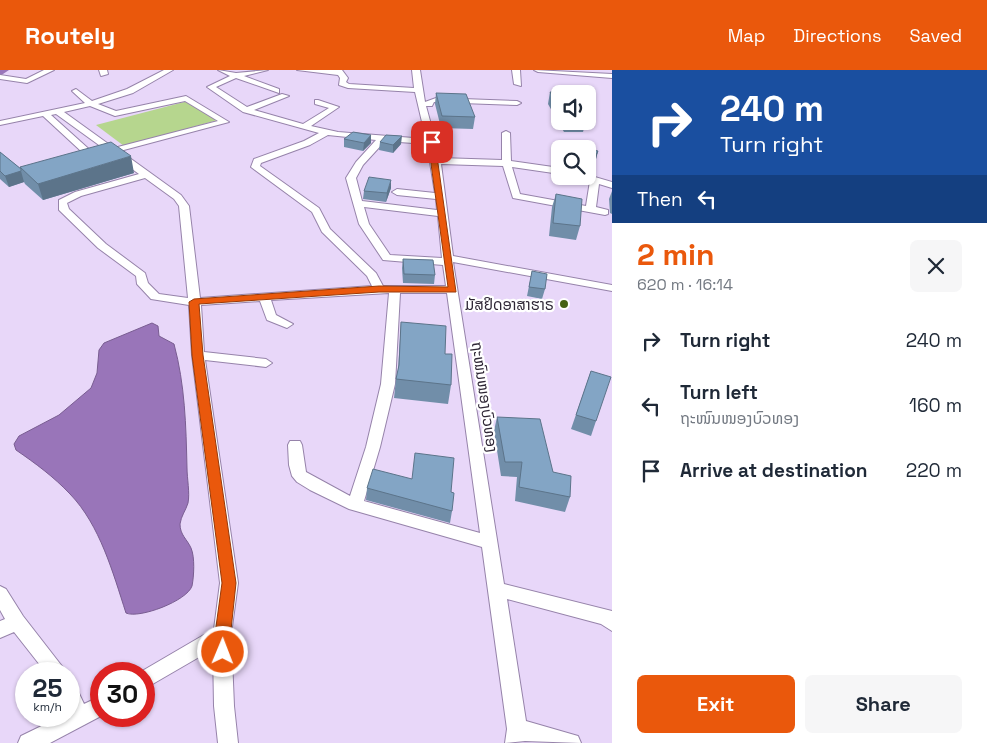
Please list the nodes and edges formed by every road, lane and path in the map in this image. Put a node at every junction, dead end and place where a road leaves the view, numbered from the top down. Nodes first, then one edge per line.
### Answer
1 (13, 70) edge
2 (50, 70) edge
3 (169, 70) edge
4 (222, 70) edge
5 (264, 70) edge
6 (301, 70) edge
7 (416, 70) edge
8 (516, 70) edge
9 (538, 70) edge
10 (339, 71) edge
11 (237, 75) junction
12 (612, 76) edge
13 (1, 78) edge
14 (518, 84) dead end
15 (418, 90) junction
16 (76, 91) dead end
17 (276, 91) dead end
18 (285, 96) dead end
19 (318, 102) dead end
20 (517, 103) dead end
21 (91, 104) junction
22 (421, 104) junction
23 (246, 110) junction
24 (51, 112) junction
25 (0, 123) edge
26 (304, 127) junction
27 (326, 133) junction
28 (506, 134) dead end
29 (382, 140) junction
30 (432, 142) junction
31 (115, 150) junction
32 (436, 160) junction
33 (66, 161) edge
34 (507, 163) junction
35 (551, 170) edge
36 (148, 174) junction
37 (596, 180) edge
38 (594, 185) edge
39 (612, 185) edge
40 (397, 192) dead end
41 (439, 196) junction
42 (357, 203) junction
43 (591, 208) junction
44 (605, 212) dead end
45 (441, 213) junction
46 (447, 260) junction
47 (612, 288) edge
48 (379, 289) junction
49 (395, 289) junction
50 (453, 290) junction
51 (264, 297) junction
52 (194, 302) junction
53 (287, 324) dead end
54 (198, 355) junction
55 (266, 363) dead end
56 (295, 445) dead end
57 (355, 505) junction
58 (489, 542) junction
59 (496, 590) junction
60 (0, 594) edge
61 (17, 622) junction
62 (612, 623) edge
63 (0, 630) edge
64 (222, 634) junction
65 (49, 662) edge
66 (155, 674) edge
67 (90, 712) edge
68 (80, 718) edge
69 (61, 727) edge
70 (516, 736) edge
71 (28, 743) edge
72 (228, 743) edge
73 (571, 743) edge

1 - 13 street
2 - 13 street
3 - 21 street
4 - 11 street
5 - 11 street
6 - 10 street
7 - 15 street, ຖະໜົນໜອງບົວທອງ
8 - 14 street
9 - 12 street
10 - 15 street
11 - 17 street
11 - 23 street
15 - 22 street, ຖະໜົນໜອງບົວທອງ
16 - 21 street
18 - 23 street
19 - 26 street
20 - 22 street
21 - 24 street
21 - 31 street
22 - 30 street, ຖະໜົນໜອງບົວທອງ
23 - 26 street
24 - 25 street
24 - 31 street
24 - 33 street
26 - 27 street
27 - 29 street
27 - 48 street
28 - 34 street
29 - 30 street
29 - 42 street
30 - 32 street, ຖະໜົນໜອງບົວທອງ
31 - 36 street
32 - 34 street
32 - 41 street, ຖະໜົນໜອງບົວທອງ
34 - 35 street
34 - 43 street
36 - 52 street
36 - 52 street
37 - 39 street
38 - 43 street
40 - 41 street
41 - 45 street, ຖະໜົນໜອງບົວທອງ
42 - 45 street
42 - 46 street
43 - 44 street
45 - 46 street, ຖະໜົນໜອງບົວທອງ
46 - 47 street
46 - 50 street, ຖະໜົນໜອງບົວທອງ
48 - 49 street
48 - 51 street
49 - 50 street
49 - 57 street
50 - 58 street, ຖະໜົນໜອງບົວທອງ
51 - 52 street
51 - 53 street
52 - 54 street
54 - 55 street
54 - 64 street
56 - 57 street
57 - 58 street
58 - 59 street, ຖະໜົນໜອງບົວທອງ
59 - 62 street
59 - 70 street, ຖະໜົນໜອງບົວທອງ
60 - 61 street
61 - 63 street
61 - 65 street
64 - 66 street
64 - 72 street
67 - 68 street
69 - 71 street
70 - 73 street

